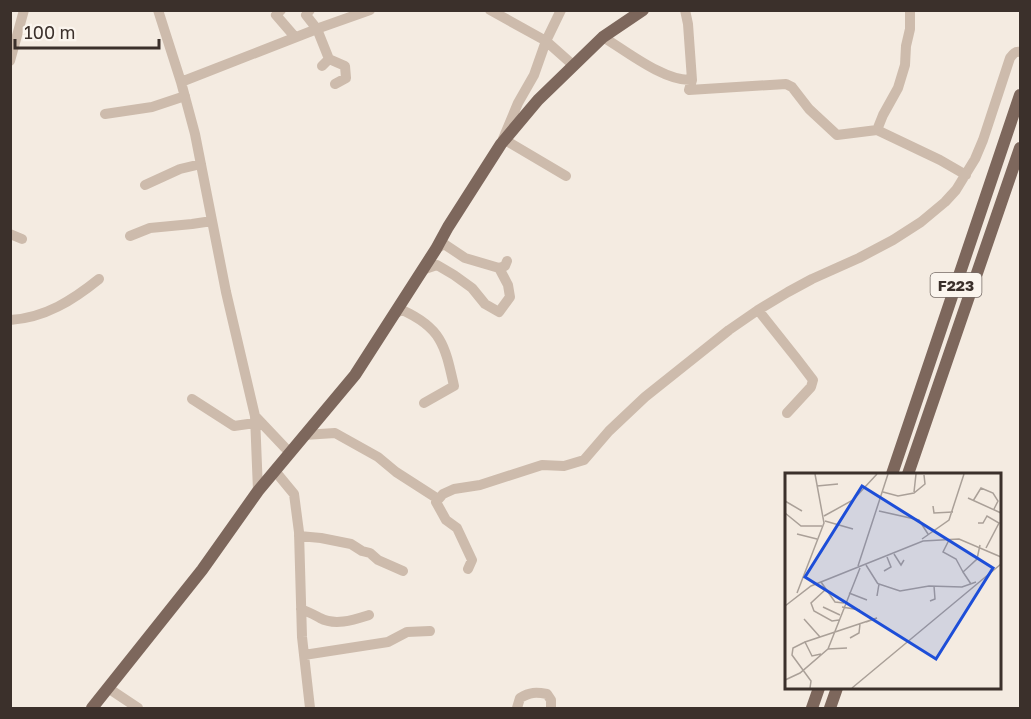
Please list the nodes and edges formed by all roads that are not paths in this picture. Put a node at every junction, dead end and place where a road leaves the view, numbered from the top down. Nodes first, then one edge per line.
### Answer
1 (24, 10) edge
2 (158, 10) edge
3 (281, 10) edge
4 (310, 10) edge
5 (370, 10) edge
6 (490, 10) edge
7 (561, 10) edge
8 (643, 10) edge
9 (685, 10) edge
10 (910, 10) edge
11 (317, 29) junction
12 (295, 37) junction
13 (603, 37) junction
14 (546, 41) junction
15 (1020, 52) edge
16 (10, 61) edge
17 (573, 65) junction
18 (692, 80) junction
19 (182, 82) junction
20 (335, 84) dead end
21 (1020, 95) edge
22 (185, 96) junction
23 (105, 114) dead end
24 (877, 130) junction
25 (503, 142) junction
26 (1020, 148) edge
27 (201, 164) junction
28 (966, 175) junction
29 (566, 176) dead end
30 (145, 185) dead end
31 (212, 220) junction
32 (10, 234) edge
33 (130, 236) dead end
34 (22, 239) dead end
35 (436, 249) junction
36 (422, 270) junction
37 (99, 279) dead end
38 (758, 310) junction
39 (394, 314) junction
40 (10, 320) edge
41 (192, 399) dead end
42 (424, 403) dead end
43 (787, 412) dead end
44 (255, 420) junction
45 (304, 435) junction
46 (290, 453) junction
47 (275, 471) junction
48 (892, 473) edge
49 (908, 473) edge
50 (258, 491) junction
51 (438, 499) junction
52 (299, 536) junction
53 (468, 569) dead end
54 (403, 571) dead end
55 (301, 609) junction
56 (369, 615) dead end
57 (430, 631) dead end
58 (304, 655) junction
59 (108, 688) junction
60 (818, 689) edge
61 (836, 689) edge
62 (92, 708) edge
63 (138, 708) edge
64 (309, 708) edge
65 (517, 708) edge
66 (551, 708) edge
67 (812, 708) edge
68 (830, 708) edge

1 - 16 street
2 - 19 street
3 - 12 street
4 - 11 street
5 - 11 street
6 - 14 street
7 - 14 street
8 - 13 main road
9 - 18 street
10 - 24 street
11 - 12 street
11 - 20 street
12 - 19 street
13 - 17 main road
13 - 18 street
14 - 17 street
14 - 25 street
15 - 28 street
17 - 25 main road
18 - 24 street
19 - 22 street
21 - 48 main road, F223
22 - 23 street
22 - 27 street
24 - 28 street
25 - 29 street
25 - 35 main road
26 - 49 main road, F223
27 - 30 street
27 - 31 street
28 - 38 street
31 - 33 street
31 - 44 street
32 - 34 street
35 - 36 main road
35 - 36 street
36 - 39 main road
37 - 40 street
38 - 43 street
38 - 51 street
39 - 42 street
39 - 45 main road
41 - 44 street
44 - 46 street
44 - 50 street
45 - 46 main road
45 - 51 street
46 - 47 main road
47 - 50 main road
47 - 52 street
50 - 59 main road
51 - 53 street
52 - 54 street
52 - 55 street
55 - 56 street
55 - 58 street
57 - 58 street
58 - 64 street
59 - 62 main road
59 - 63 street
60 - 67 main road
61 - 68 main road
65 - 66 street

